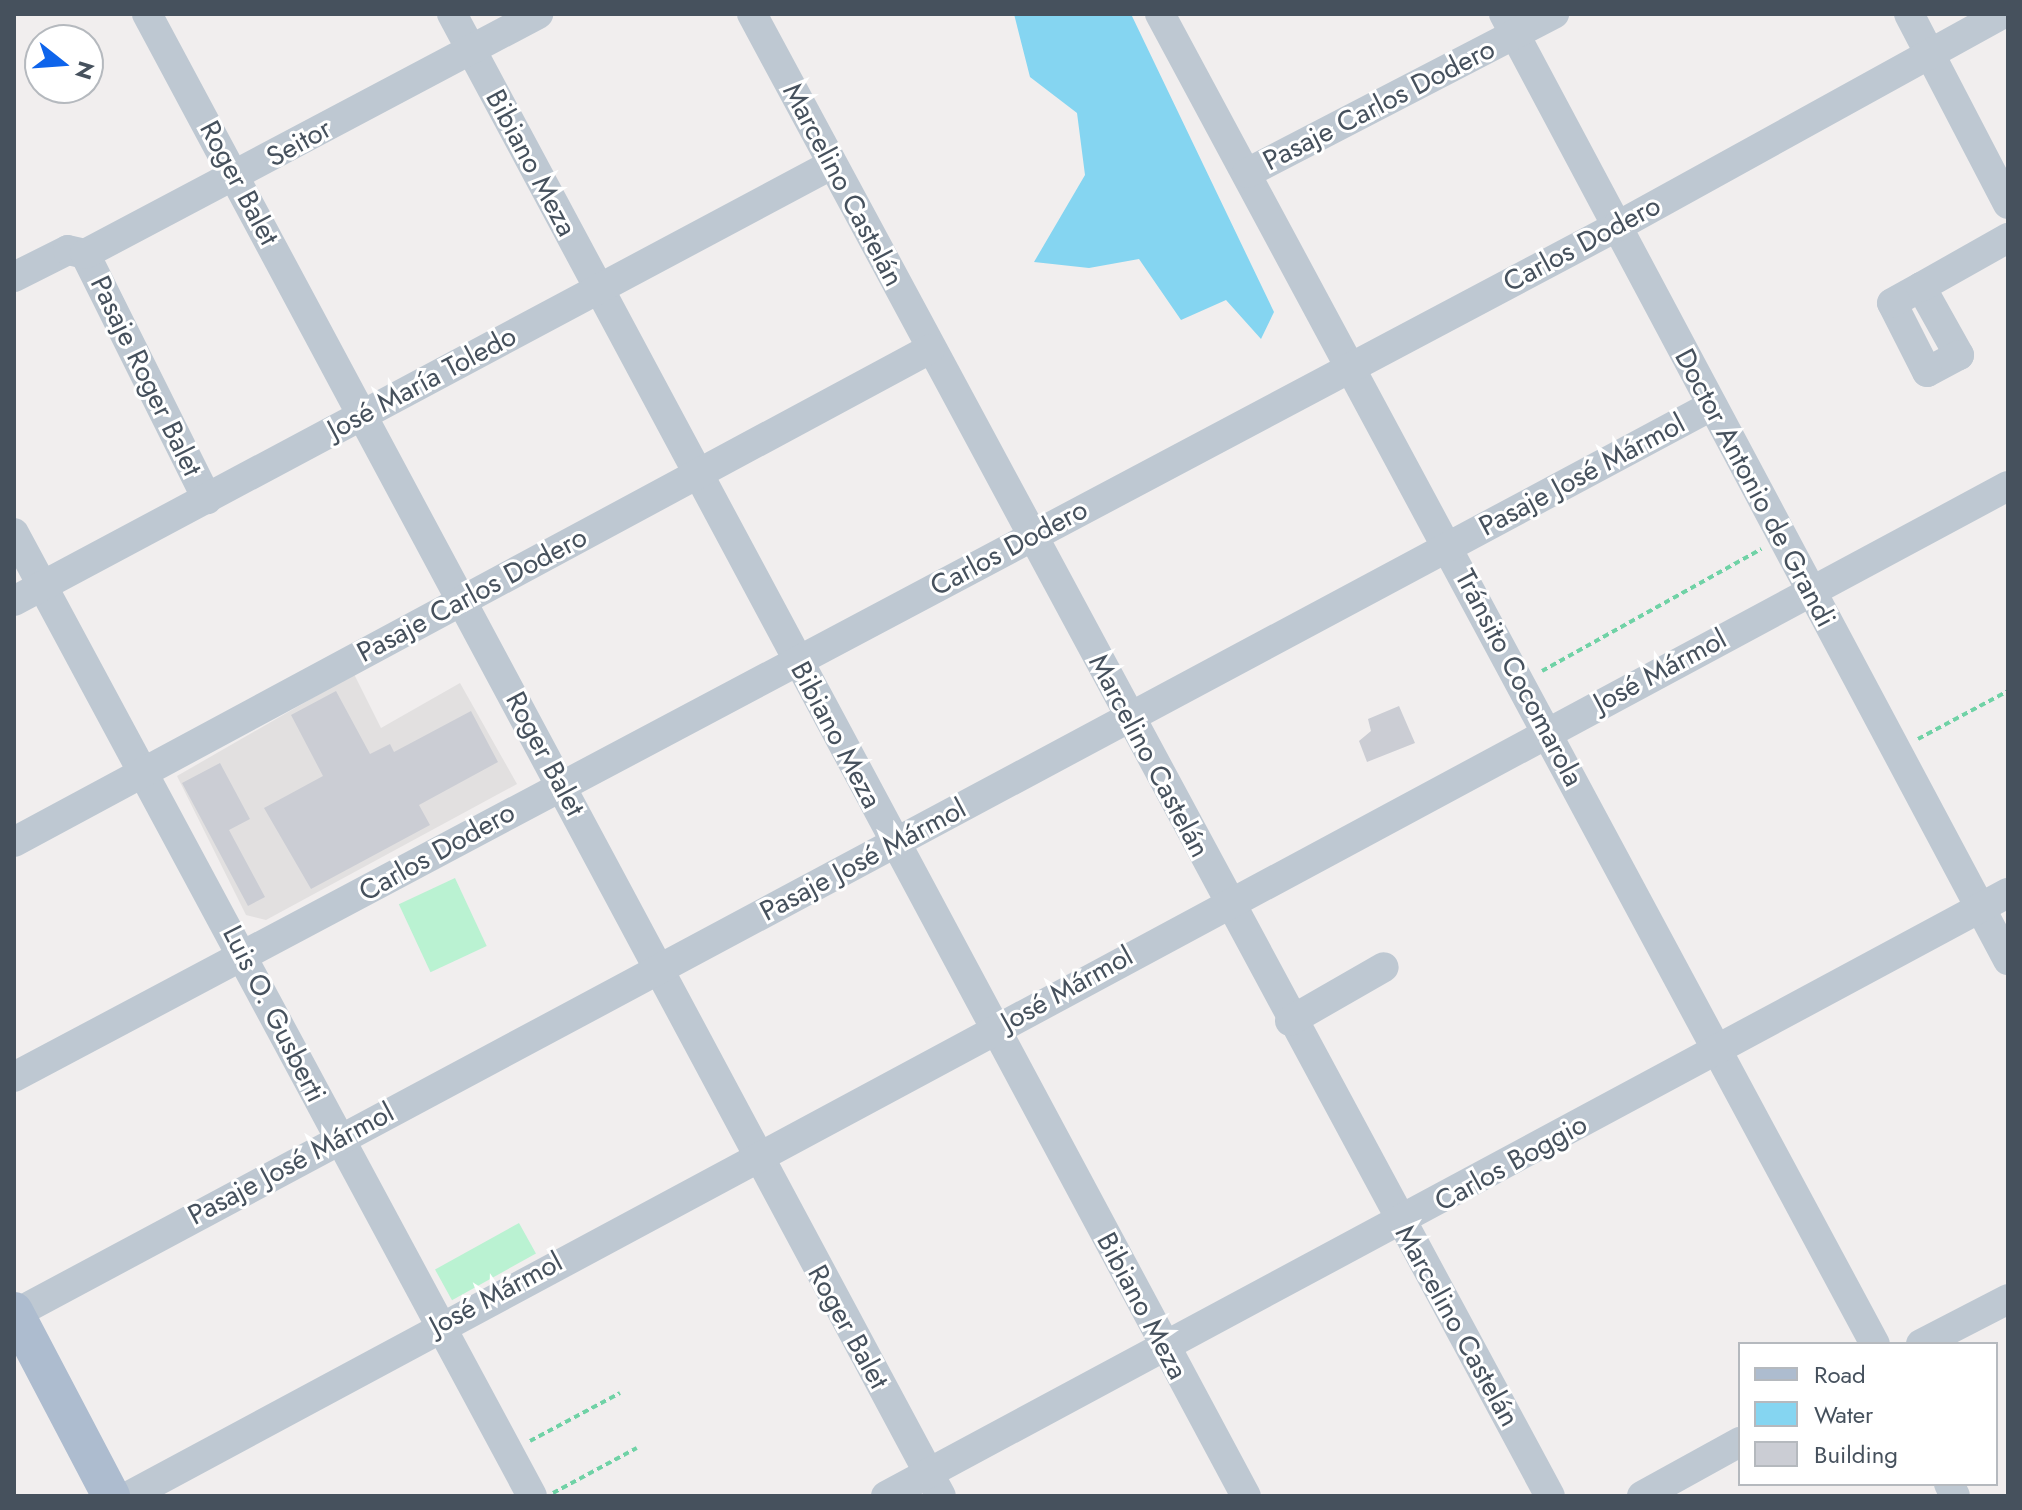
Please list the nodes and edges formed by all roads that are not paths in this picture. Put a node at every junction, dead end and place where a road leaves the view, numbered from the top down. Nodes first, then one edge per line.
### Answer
1 (147, 14) edge
2 (452, 14) edge
3 (538, 14) edge
4 (752, 14) edge
5 (1160, 14) edge
6 (1554, 14) edge
7 (1909, 14) edge
8 (2002, 14) edge
9 (1510, 24) edge
10 (471, 49) junction
11 (1930, 53) junction
12 (831, 165) junction
13 (1247, 173) junction
14 (237, 177) junction
15 (2008, 204) edge
16 (1618, 226) junction
17 (2008, 238) edge
18 (85, 254) junction
19 (14, 277) edge
20 (1921, 287) dead end
21 (598, 290) junction
22 (930, 349) junction
23 (1355, 366) junction
24 (1711, 406) junction
25 (360, 414) junction
26 (697, 476) junction
27 (2008, 486) edge
28 (207, 499) junction
29 (14, 533) edge
30 (1032, 536) junction
31 (1448, 546) junction
32 (42, 587) junction
33 (1809, 590) junction
34 (460, 600) junction
35 (14, 601) edge
36 (796, 661) junction
37 (1129, 717) junction
38 (1549, 731) junction
39 (142, 771) junction
40 (562, 784) junction
41 (14, 842) edge
42 (894, 844) junction
43 (2008, 893) edge
44 (1225, 902) junction
45 (1979, 908) junction
46 (246, 956) junction
47 (2008, 960) edge
48 (1384, 967) dead end
49 (657, 969) junction
50 (1290, 1021) junction
51 (993, 1029) junction
52 (1717, 1050) junction
53 (14, 1077) edge
54 (339, 1138) junction
55 (754, 1156) junction
56 (1400, 1223) junction
57 (2008, 1299) edge
58 (15, 1312) edge
59 (438, 1325) junction
60 (1874, 1342) edge
61 (1925, 1342) edge
62 (1162, 1345) junction
63 (1738, 1443) edge
64 (935, 1485) edge
65 (111, 1496) edge
66 (129, 1496) edge
67 (532, 1496) edge
68 (886, 1496) edge
69 (1246, 1496) edge
70 (1550, 1496) edge
71 (1642, 1496) edge

1 - 14 street, Roger Balet
2 - 10 street, Bibiano Meza
3 - 10 street, Seitor
4 - 12 street, Marcelino Castelán
5 - 13 street, Tránsito Cocomarola
6 - 9 street, Pasaje Carlos Dodero
7 - 11 street
8 - 11 street, Carlos Dodero
9 - 13 street, Pasaje Carlos Dodero
9 - 16 street, Doctor Antonio de Grandi
10 - 14 street, Seitor
10 - 21 street, Bibiano Meza
11 - 15 street
11 - 16 street, Carlos Dodero
12 - 21 street, José María Toledo
12 - 22 street, Marcelino Castelán
13 - 23 street, Tránsito Cocomarola
14 - 18 street, Seitor
14 - 25 street, Roger Balet
16 - 23 street, Carlos Dodero
16 - 24 street, Doctor Antonio de Grandi
17 - 20 street
18 - 19 street, Seitor
18 - 28 street, Pasaje Roger Balet
21 - 25 street, José María Toledo
21 - 26 street, Bibiano Meza
22 - 26 street, Pasaje Carlos Dodero
22 - 30 street, Marcelino Castelán
23 - 30 street, Carlos Dodero
23 - 31 street, Tránsito Cocomarola
24 - 31 street, Pasaje José Mármol
24 - 33 street, Doctor Antonio de Grandi
25 - 28 street, José María Toledo
25 - 34 street, Roger Balet
26 - 34 street, Pasaje Carlos Dodero
26 - 36 street, Bibiano Meza
27 - 33 street, José Mármol
28 - 32 street, José María Toledo
29 - 32 street, Luis O. Gusberti
30 - 36 street, Carlos Dodero
30 - 37 street, Marcelino Castelán
31 - 37 street, Pasaje José Mármol
31 - 38 street, Tránsito Cocomarola
32 - 35 street, José María Toledo
32 - 39 street, Luis O. Gusberti
33 - 38 street, José Mármol
33 - 45 street, Doctor Antonio de Grandi
34 - 39 street, Pasaje Carlos Dodero
34 - 40 street, Roger Balet
36 - 40 street, Carlos Dodero
36 - 42 street, Bibiano Meza
37 - 42 street, Pasaje José Mármol
37 - 44 street, Marcelino Castelán
38 - 44 street, José Mármol
38 - 52 street, Tránsito Cocomarola
39 - 41 street, Pasaje Carlos Dodero
39 - 46 street, Luis O. Gusberti
40 - 46 street, Carlos Dodero
40 - 49 street, Roger Balet
42 - 49 street, Pasaje José Mármol
42 - 51 street, Bibiano Meza
43 - 45 street, Carlos Boggio
44 - 50 street, Marcelino Castelán
44 - 51 street, José Mármol
45 - 47 street, Doctor Antonio de Grandi
45 - 52 street, Carlos Boggio
46 - 53 street, Carlos Dodero
46 - 54 street, Luis O. Gusberti
48 - 50 street
49 - 54 street, Pasaje José Mármol
49 - 55 street, Roger Balet
50 - 56 street, Marcelino Castelán
51 - 55 street, José Mármol
51 - 62 street, Bibiano Meza
52 - 56 street, Carlos Boggio
52 - 60 street, Tránsito Cocomarola
54 - 58 street, Pasaje José Mármol
54 - 59 street, Luis O. Gusberti
55 - 59 street, José Mármol
55 - 64 street, Roger Balet
56 - 62 street, Carlos Boggio
56 - 70 street, Marcelino Castelán
57 - 61 street
58 - 65 main road
59 - 66 street, José Mármol
59 - 67 street, Luis O. Gusberti
62 - 64 street, Carlos Boggio
62 - 69 street, Bibiano Meza
63 - 71 street
64 - 68 street, Carlos Boggio

